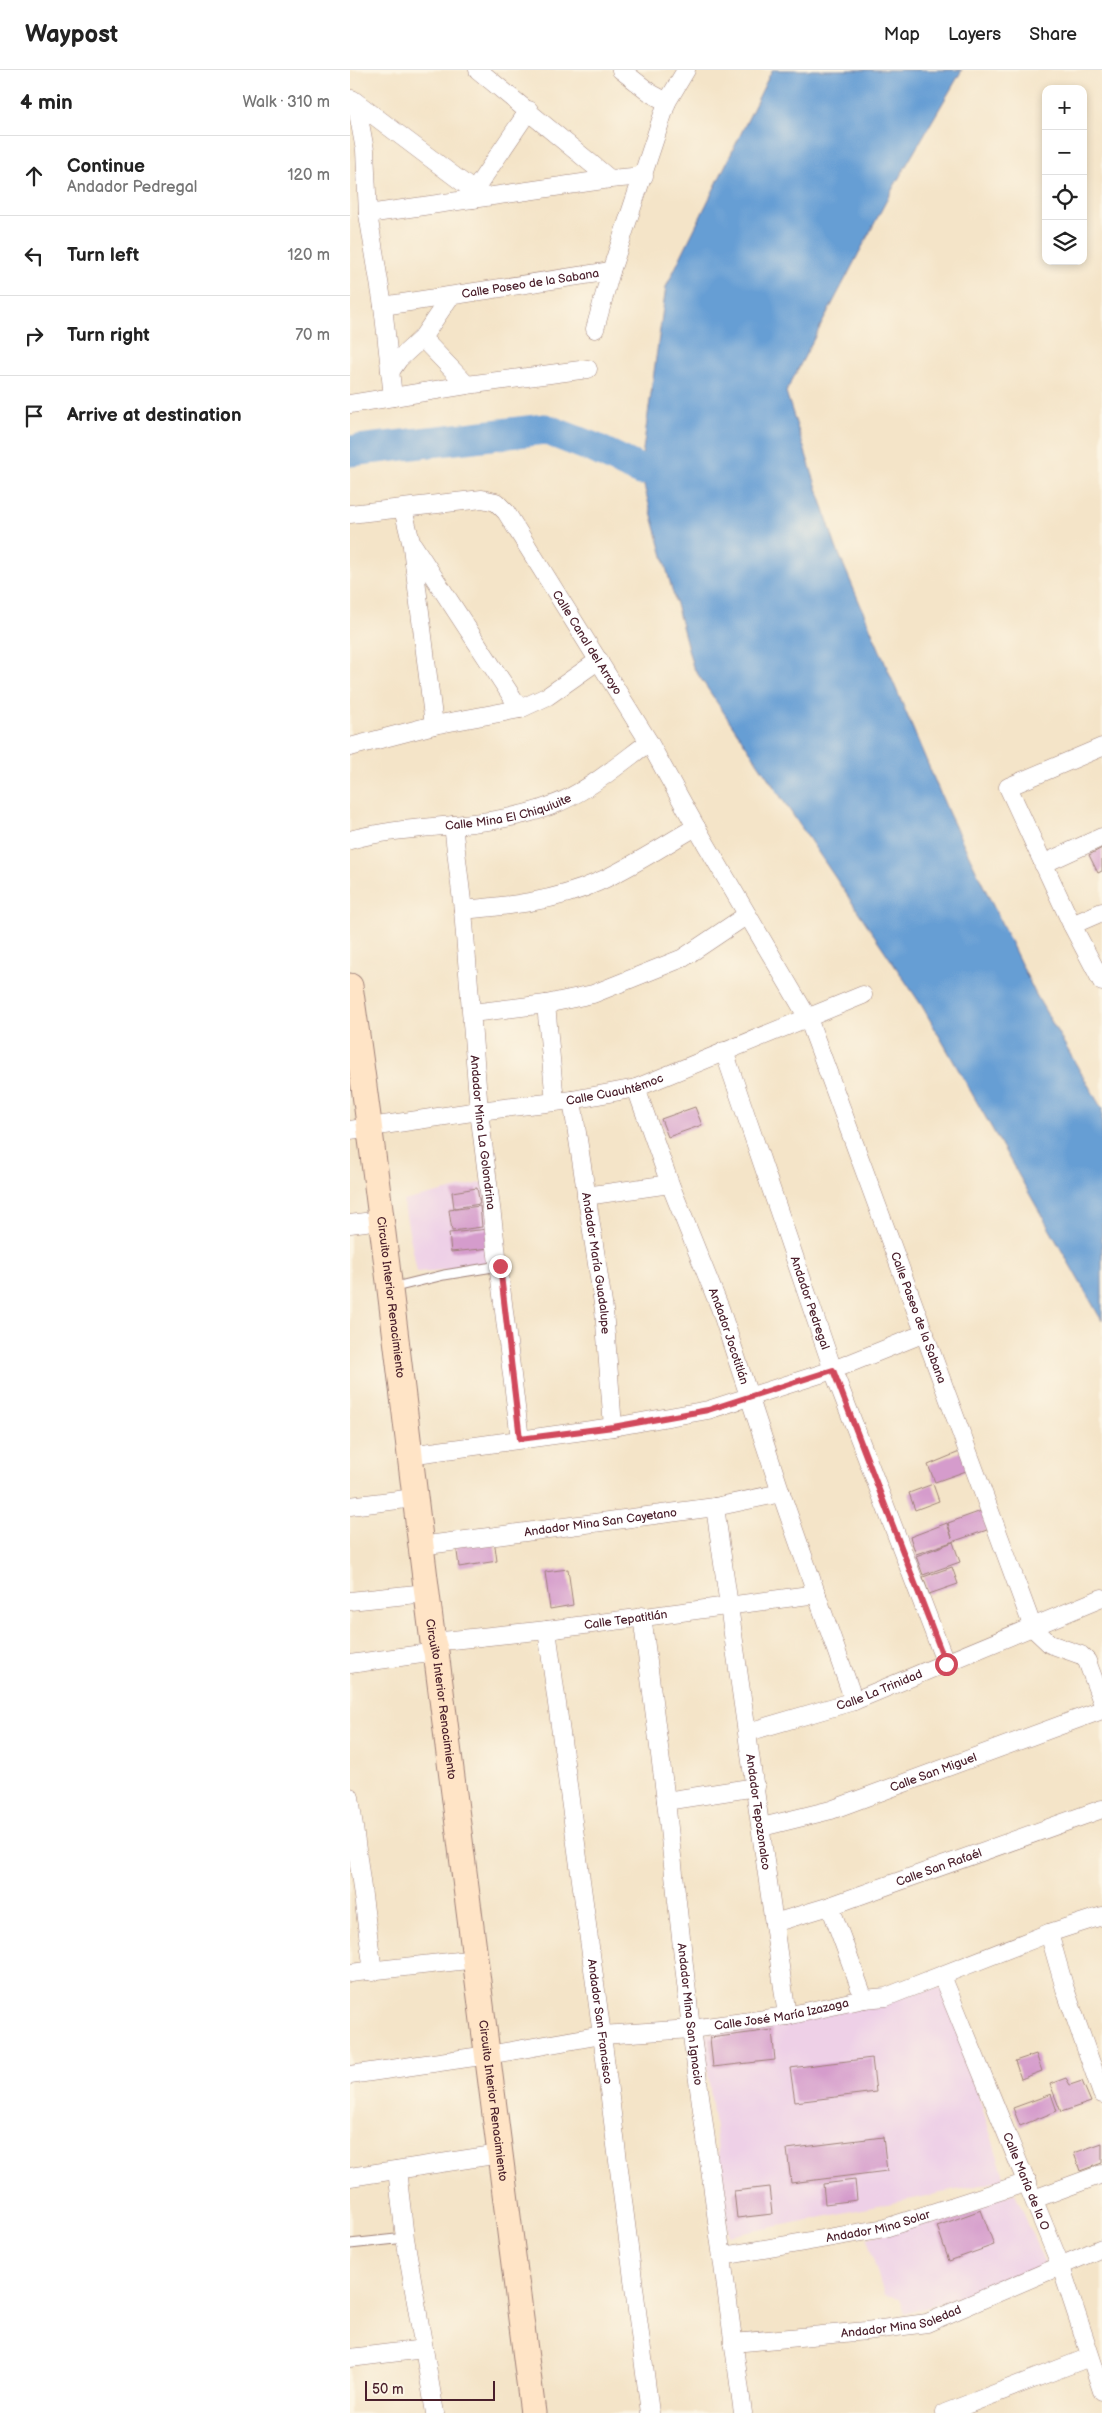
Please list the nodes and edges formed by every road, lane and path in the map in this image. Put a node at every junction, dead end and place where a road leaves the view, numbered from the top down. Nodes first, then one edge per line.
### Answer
1 (478, 70) edge
2 (621, 70) edge
3 (686, 70) edge
4 (353, 100) edge
5 (667, 102) junction
6 (529, 110) junction
7 (644, 176) junction
8 (610, 179) junction
9 (474, 195) junction
10 (368, 214) junction
11 (611, 272) junction
12 (450, 297) junction
13 (384, 306) junction
14 (595, 329) dead end
15 (422, 338) junction
16 (588, 369) dead end
17 (390, 372) junction
18 (467, 385) junction
19 (393, 397) junction
20 (350, 404) edge
21 (403, 509) junction
22 (350, 514) edge
23 (411, 542) junction
24 (599, 660) junction
25 (520, 709) junction
26 (434, 725) junction
27 (649, 742) junction
28 (350, 747) edge
29 (1102, 747) edge
30 (453, 825) junction
31 (696, 827) junction
32 (1102, 837) edge
33 (350, 840) edge
34 (1044, 864) junction
35 (463, 910) junction
36 (1102, 912) edge
37 (747, 915) junction
38 (1072, 925) junction
39 (1102, 982) edge
40 (350, 986) edge
41 (863, 996) dead end
42 (546, 1004) junction
43 (472, 1013) junction
44 (808, 1018) junction
45 (724, 1051) junction
46 (636, 1088) junction
47 (564, 1101) junction
48 (479, 1111) junction
49 (360, 1129) edge
50 (670, 1184) junction
51 (586, 1196) junction
52 (380, 1220) junction
53 (350, 1224) edge
54 (500, 1266) junction
55 (388, 1289) junction
56 (925, 1333) junction
57 (833, 1370) junction
58 (749, 1398) junction
59 (613, 1427) junction
60 (520, 1439) junction
61 (409, 1455) junction
62 (781, 1493) junction
63 (414, 1498) junction
64 (350, 1506) edge
65 (714, 1507) junction
66 (420, 1546) junction
67 (426, 1593) junction
68 (817, 1594) junction
69 (1102, 1598) edge
70 (350, 1601) edge
71 (730, 1606) junction
72 (642, 1616) junction
73 (1033, 1628) junction
74 (547, 1630) junction
75 (435, 1647) junction
76 (350, 1664) edge
77 (946, 1664) junction
78 (854, 1700) junction
79 (1102, 1702) edge
80 (1102, 1710) edge
81 (748, 1732) junction
82 (756, 1787) junction
83 (350, 1796) edge
84 (666, 1800) junction
85 (1102, 1808) edge
86 (762, 1827) junction
87 (830, 1906) junction
88 (1102, 1916) edge
89 (774, 1923) junction
90 (1049, 1933) junction
91 (477, 1959) junction
92 (373, 1972) junction
93 (350, 1973) edge
94 (942, 1976) junction
95 (864, 1999) junction
96 (787, 2016) junction
97 (691, 2029) junction
98 (602, 2035) junction
99 (488, 2055) junction
100 (350, 2075) edge
101 (1102, 2094) edge
102 (500, 2154) junction
103 (396, 2170) junction
104 (1102, 2174) edge
105 (350, 2177) edge
106 (1028, 2182) junction
107 (1034, 2199) junction
108 (405, 2238) junction
109 (350, 2244) edge
110 (1102, 2248) edge
111 (723, 2256) junction
112 (1060, 2264) junction
113 (734, 2343) junction
114 (424, 2349) junction
115 (1090, 2357) junction
116 (350, 2358) edge
117 (1102, 2391) edge
118 (435, 2413) edge
119 (533, 2413) edge
120 (650, 2413) edge
121 (743, 2413) edge
122 (945, 2413) edge

1 - 6 street
2 - 5 street
3 - 5 street, Calle Paseo de la Sabana
4 - 9 street
4 - 10 street
5 - 7 street, Calle Paseo de la Sabana
6 - 8 street
6 - 9 street
7 - 8 street
7 - 11 street, Calle Paseo de la Sabana
8 - 9 street
9 - 10 street
10 - 13 street
11 - 12 street, Calle Paseo de la Sabana
11 - 14 street
12 - 13 street, Calle Paseo de la Sabana
12 - 15 street
13 - 17 street
15 - 17 street
15 - 18 street
16 - 18 street
17 - 19 street
18 - 19 street
19 - 20 street
21 - 22 street, Calle Canal del Arroyo
21 - 23 street
21 - 24 street, Calle Canal del Arroyo
23 - 25 street
23 - 26 street
24 - 25 street
24 - 27 street, Calle Canal del Arroyo
25 - 26 street
26 - 28 street
27 - 30 street, Calle Mina El Chiquiuite
27 - 31 street, Calle Canal del Arroyo
29 - 34 street
30 - 33 street, Calle Mina El Chiquiuite
30 - 35 street, Andador Mina La Golondrina
31 - 35 street
31 - 37 street, Calle Canal del Arroyo
32 - 34 street
34 - 38 street
35 - 43 street, Andador Mina La Golondrina
36 - 38 street
37 - 42 street
37 - 44 street, Calle Paseo de la Sabana
38 - 39 street
40 - 49 main road, Circuito Interior Renacimiento
41 - 44 street, Calle Cuauhtémoc
42 - 43 street
42 - 47 street, Andador María Guadalupe
43 - 48 street, Andador Mina La Golondrina
44 - 45 street, Calle Cuauhtémoc
44 - 56 street, Calle Paseo de la Sabana
45 - 46 street, Calle Cuauhtémoc
45 - 57 street, Andador Pedregal
46 - 47 street, Calle Cuauhtémoc
46 - 50 street, Andador Jocotitlán
47 - 48 street, Calle Cuauhtémoc
47 - 51 street, Andador María Guadalupe
48 - 49 street, Calle Cuauhtémoc
48 - 54 street, Andador Mina La Golondrina
49 - 52 main road, Circuito Interior Renacimiento
50 - 51 street
50 - 58 street, Andador Jocotitlán
51 - 59 street, Andador María Guadalupe
52 - 53 street
52 - 55 main road, Circuito Interior Renacimiento
54 - 55 lane
54 - 60 street, Andador Mina La Golondrina
55 - 61 main road, Circuito Interior Renacimiento
56 - 57 street
56 - 73 street, Calle Paseo de la Sabana
57 - 58 street
57 - 77 street, Andador Pedregal
58 - 59 street
58 - 62 street, Andador Jocotitlán
59 - 60 street
60 - 61 street
61 - 63 main road, Circuito Interior Renacimiento
62 - 65 street, Andador Mina San Cayetano
62 - 68 street, Andador Jocotitlán
63 - 64 street
63 - 66 main road, Circuito Interior Renacimiento
65 - 66 street, Andador Mina San Cayetano
65 - 71 street, Andador Tepozonalco
66 - 67 main road, Circuito Interior Renacimiento
67 - 70 street
67 - 75 main road, Circuito Interior Renacimiento
68 - 71 street, Calle Tepatitlán
68 - 78 street, Andador Jocotitlán
69 - 73 street, Calle La Trinidad
71 - 72 street, Calle Tepatitlán
71 - 81 street, Andador Tepozonalco
72 - 74 street, Calle Tepatitlán
72 - 84 street, Andador Mina San Ignacio
73 - 77 street, Calle La Trinidad
73 - 79 street, Calle Paseo de la Sabana
74 - 75 street, Calle Tepatitlán
74 - 98 street, Andador San Francisco
75 - 76 street, Calle Tepatitlán
75 - 91 main road, Circuito Interior Renacimiento
77 - 78 street, Calle La Trinidad
78 - 81 street, Calle La Trinidad
80 - 86 street, Calle San Miguel
81 - 82 street, Andador Tepozonalco
82 - 84 street
82 - 86 street, Andador Tepozonalco
83 - 92 street
84 - 97 street, Andador Mina San Ignacio
85 - 87 street, Calle San Rafaél
86 - 89 street, Andador Tepozonalco
87 - 89 street, Calle San Rafaél
87 - 95 street
88 - 90 street, Calle José María Izazaga
89 - 96 street, Andador Tepozonalco
90 - 94 street, Calle José María Izazaga
90 - 101 street
91 - 92 street
91 - 99 main road, Circuito Interior Renacimiento
92 - 93 street
94 - 95 street, Calle José María Izazaga
94 - 106 street, Calle María de la O
95 - 96 street, Calle José María Izazaga
96 - 97 street, Calle José María Izazaga
97 - 98 street, Calle José María Izazaga
97 - 111 street, Andador Mina San Ignacio
98 - 99 street, Calle José María Izazaga
98 - 120 street, Andador San Francisco
99 - 100 street, Calle José María Izazaga
99 - 102 main road, Circuito Interior Renacimiento
102 - 103 street
102 - 119 main road, Circuito Interior Renacimiento
103 - 105 street
103 - 108 street
104 - 107 street
106 - 107 street, Calle María de la O
106 - 111 street, Andador Mina Solar
107 - 112 street, Calle María de la O
108 - 109 lane
108 - 114 street
110 - 112 street, Andador Mina Soledad
111 - 113 street, Andador Mina San Ignacio
112 - 113 street, Andador Mina Soledad
112 - 115 street, Calle María de la O
113 - 121 street, Andador Mina San Ignacio
114 - 116 street
114 - 118 street
115 - 117 street, Calle María de la O
115 - 122 street

